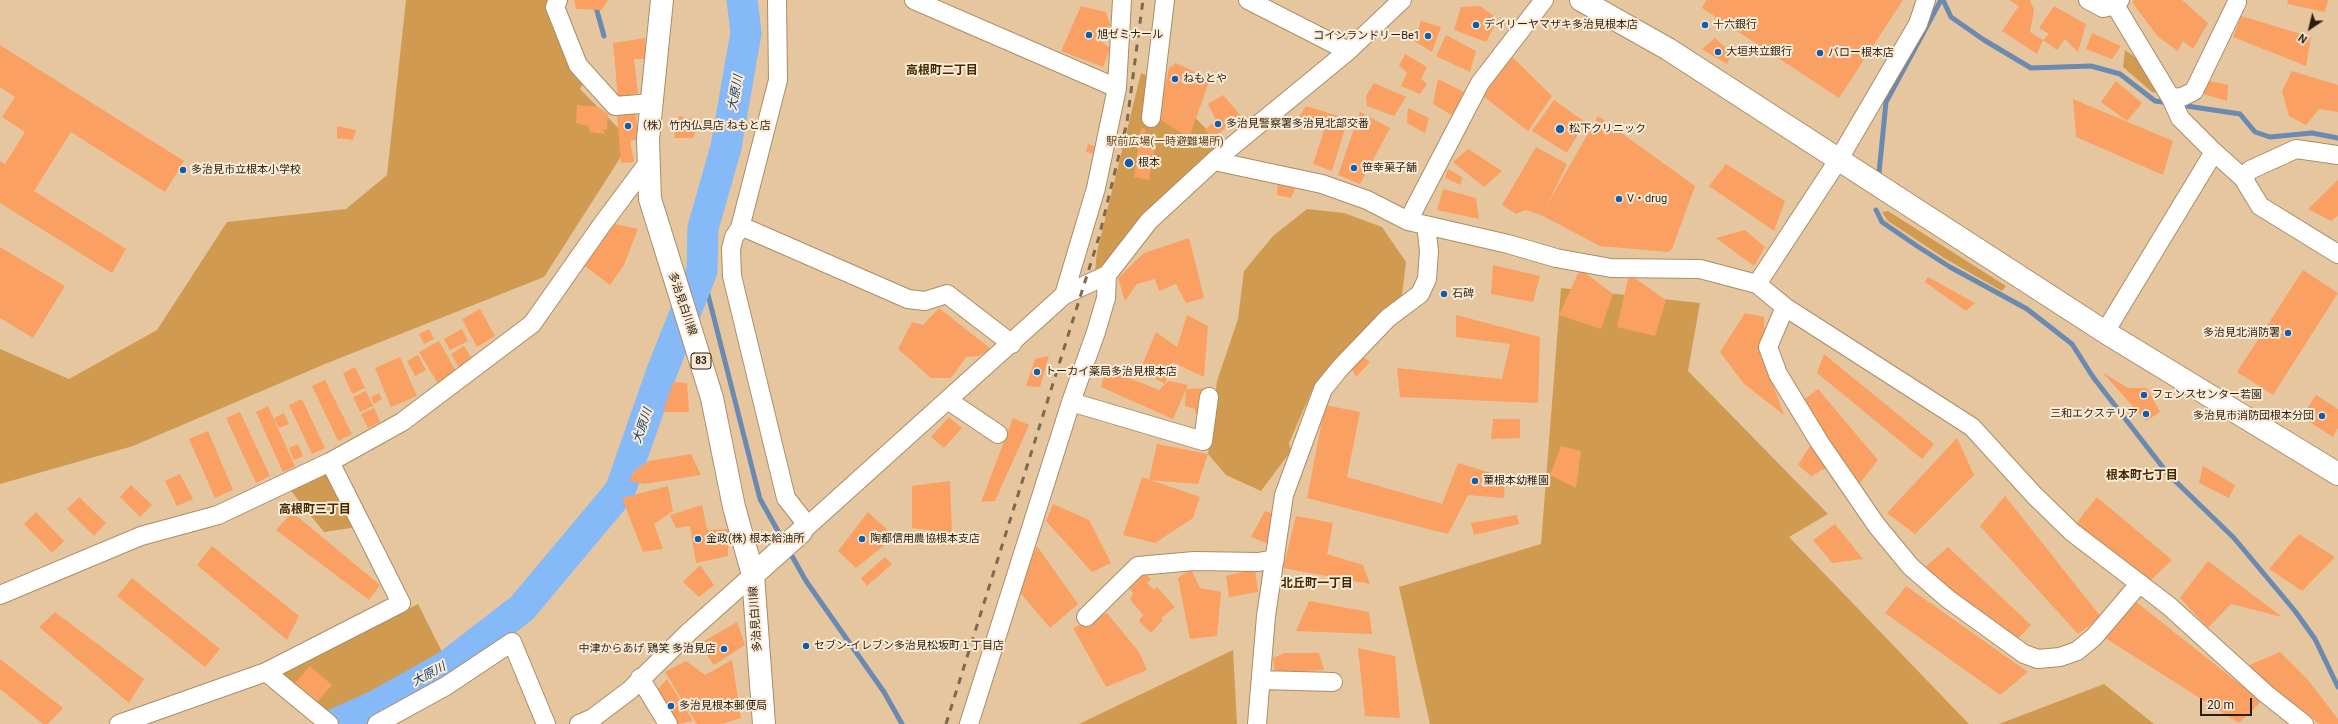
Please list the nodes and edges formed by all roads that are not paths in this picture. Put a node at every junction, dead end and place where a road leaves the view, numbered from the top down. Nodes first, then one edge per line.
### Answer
1 (558, 0) edge
2 (662, 0) edge
3 (777, 0) edge
4 (914, 0) edge
5 (1122, 0) edge
6 (1165, 0) edge
7 (1248, 0) edge
8 (1402, 0) edge
9 (1544, 0) edge
10 (1580, 0) edge
11 (1926, 0) edge
12 (2088, 0) edge
13 (2116, 2) edge
14 (2237, 2) dead end
15 (1348, 51) junction
16 (1117, 88) junction
17 (652, 103) junction
18 (2174, 104) junction
19 (1151, 118) dead end
20 (2214, 152) junction
21 (2338, 154) edge
22 (1839, 160) junction
23 (1214, 161) junction
24 (648, 163) junction
25 (2243, 178) junction
26 (1417, 224) junction
27 (740, 228) junction
28 (2338, 254) edge
29 (1108, 275) junction
30 (1757, 284) junction
31 (1064, 295) junction
32 (1785, 306) junction
33 (2105, 332) junction
34 (1012, 344) junction
35 (1209, 397) dead end
36 (949, 401) junction
37 (1071, 402) junction
38 (998, 434) dead end
39 (330, 462) junction
40 (2338, 474) edge
41 (804, 529) junction
42 (1275, 558) junction
43 (753, 575) junction
44 (2139, 584) junction
45 (0, 595) edge
46 (1086, 617) dead end
47 (266, 672) junction
48 (640, 678) junction
49 (1261, 680) junction
50 (1333, 682) dead end
51 (119, 724) edge
52 (329, 724) edge
53 (377, 724) edge
54 (546, 724) edge
55 (579, 724) edge
56 (668, 724) edge
57 (764, 724) edge
58 (969, 724) edge
59 (1258, 724) edge
60 (2304, 724) edge

1 - 17 street
2 - 17 street, 多治見白川線 / 83
3 - 27 street
4 - 16 street
5 - 16 street
6 - 19 street
7 - 15 street
8 - 15 street
9 - 26 street
10 - 22 street
11 - 22 street
12 - 13 street
13 - 18 street
14 - 18 street
15 - 23 street
16 - 31 street
17 - 24 street, 多治見白川線 / 83
18 - 20 street
20 - 25 street
20 - 33 street
21 - 25 street
22 - 30 street
22 - 33 street
23 - 26 street
23 - 29 street
24 - 39 street
24 - 43 street, 多治見白川線 / 83
25 - 28 street
26 - 30 street
26 - 42 street
27 - 34 street
27 - 41 street
29 - 31 street
29 - 37 street
30 - 32 street
31 - 34 street
32 - 44 street
32 - 44 street
33 - 40 street
34 - 36 street
35 - 37 street
36 - 38 street
36 - 41 street
37 - 58 street
39 - 45 street
39 - 47 street
41 - 43 street
42 - 46 street
42 - 49 street
43 - 48 street
43 - 57 street, 多治見白川線 / 83
44 - 60 street
47 - 51 street
47 - 52 street
48 - 55 street
48 - 56 street
49 - 50 street
49 - 59 street
53 - 54 street

